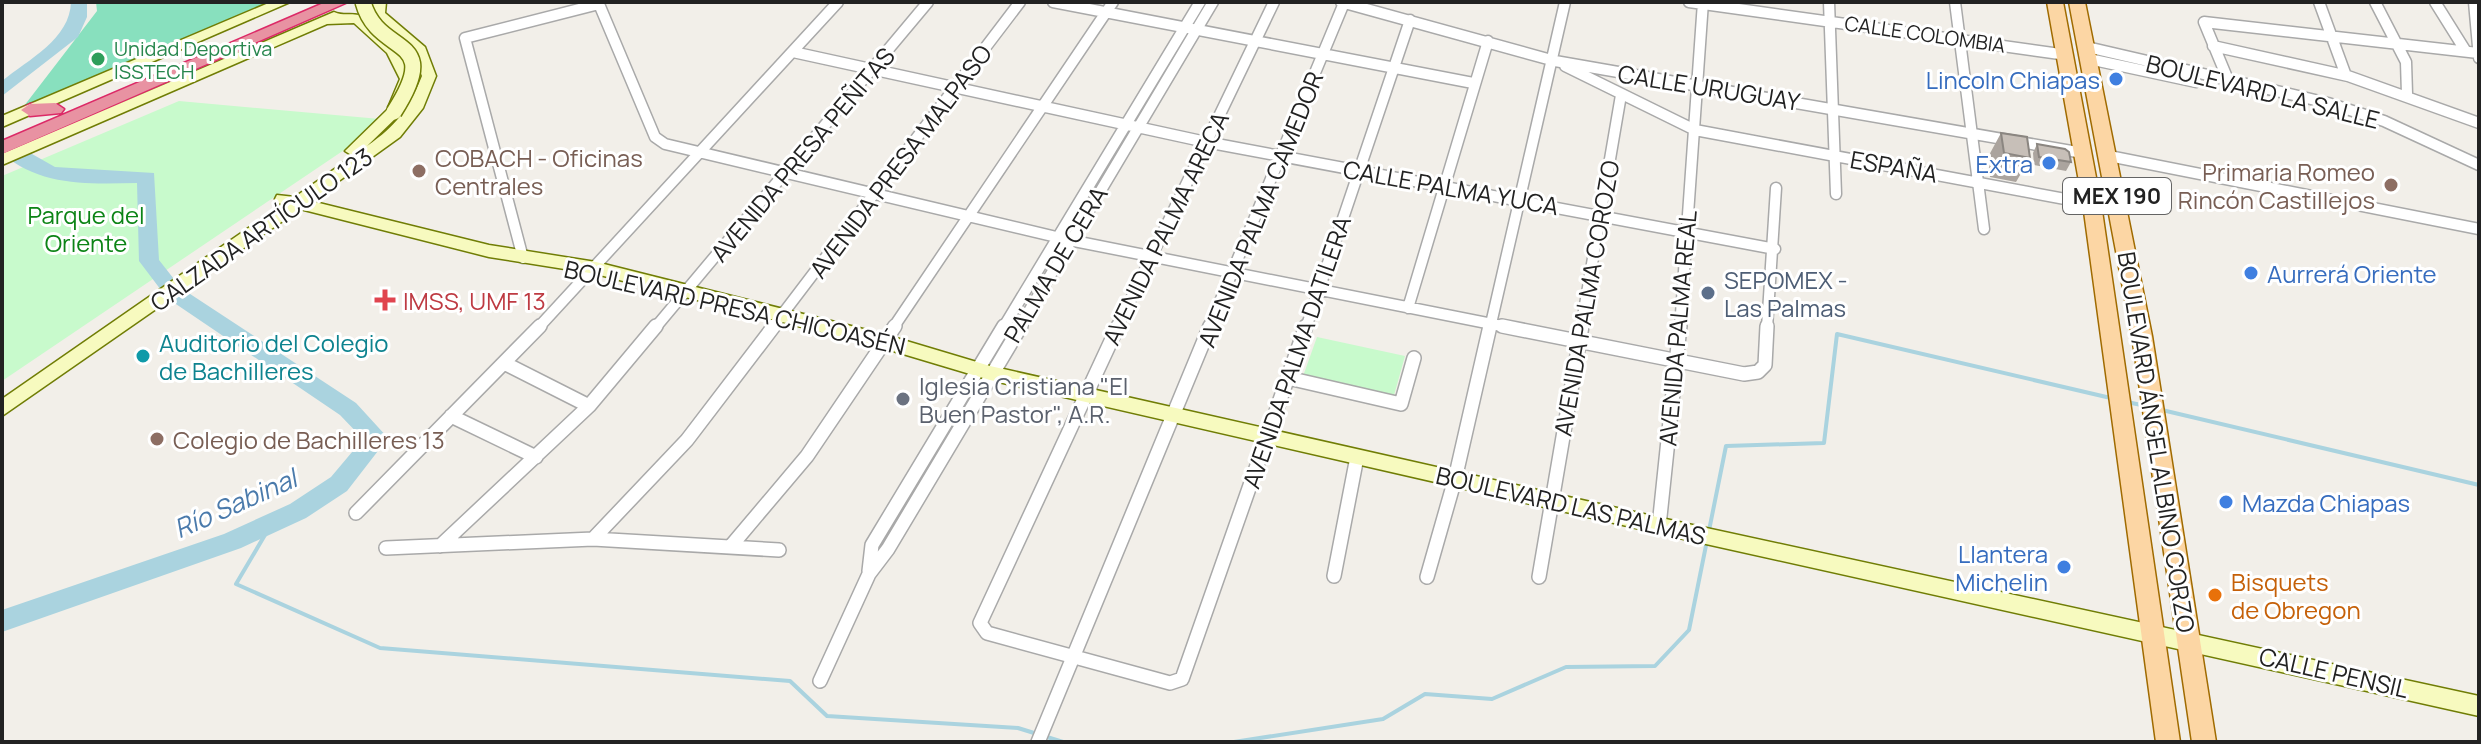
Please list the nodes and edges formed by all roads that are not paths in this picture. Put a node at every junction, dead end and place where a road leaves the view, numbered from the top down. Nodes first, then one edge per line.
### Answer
1 (283, 2) edge
2 (307, 2) edge
3 (340, 2) edge
4 (364, 2) edge
5 (838, 2) edge
6 (928, 2) edge
7 (1020, 2) edge
8 (1053, 2) edge
9 (1200, 2) edge
10 (1213, 2) edge
11 (1274, 2) edge
12 (1342, 2) edge
13 (1565, 2) edge
14 (1689, 2) edge
15 (1829, 2) edge
16 (1955, 2) edge
17 (2055, 2) edge
18 (2077, 2) edge
19 (2319, 2) edge
20 (2375, 2) edge
21 (2435, 2) edge
22 (1703, 3) edge
23 (2474, 4) edge
24 (1110, 7) edge
25 (378, 8) edge
26 (325, 20) junction
27 (1410, 20) junction
28 (1830, 21) junction
29 (1190, 30) junction
30 (2333, 35) junction
31 (1961, 39) junction
32 (1488, 41) junction
33 (2396, 41) junction
34 (1253, 43) junction
35 (2213, 46) junction
36 (2465, 50) junction
37 (793, 52) junction
38 (2088, 53) junction
39 (1323, 55) junction
40 (2067, 55) junction
41 (2479, 55) edge
42 (1555, 61) junction
43 (1394, 67) junction
44 (873, 71) junction
45 (2345, 73) junction
46 (1473, 83) junction
47 (1698, 86) junction
48 (2230, 86) junction
49 (953, 88) junction
50 (2407, 94) junction
51 (1621, 95) junction
52 (1041, 107) junction
53 (1833, 107) junction
54 (2076, 111) junction
55 (394, 112) junction
56 (2102, 116) junction
57 (2, 122) edge
58 (2479, 123) edge
59 (33, 124) junction
60 (1133, 126) junction
61 (1695, 130) junction
62 (2, 132) edge
63 (1974, 133) junction
64 (1206, 142) junction
65 (2, 148) edge
66 (2479, 151) edge
67 (2083, 153) junction
68 (703, 155) junction
69 (1282, 155) junction
70 (1834, 155) junction
71 (2109, 156) junction
72 (2, 160) edge
73 (2473, 165) edge
74 (1361, 171) junction
75 (787, 173) junction
76 (2479, 175) edge
77 (1981, 182) junction
78 (1445, 185) junction
79 (1776, 188) dead end
80 (872, 194) junction
81 (1836, 194) dead end
82 (1519, 199) junction
83 (290, 201) junction
84 (2092, 204) junction
85 (967, 214) junction
86 (1601, 214) junction
87 (1984, 229) dead end
88 (1684, 230) junction
89 (2479, 230) edge
90 (1064, 239) junction
91 (1775, 249) junction
92 (1153, 257) junction
93 (523, 258) junction
94 (1235, 272) junction
95 (592, 273) junction
96 (1316, 290) junction
97 (682, 296) junction
98 (142, 304) junction
99 (1408, 308) junction
100 (781, 320) junction
101 (1490, 324) junction
102 (1579, 343) junction
103 (879, 346) junction
104 (1414, 358) dead end
105 (504, 363) junction
106 (1677, 363) junction
107 (981, 371) junction
108 (1288, 378) junction
109 (2, 394) edge
110 (1085, 394) junction
111 (589, 406) junction
112 (2, 409) edge
113 (1176, 415) junction
114 (451, 416) junction
115 (1267, 436) junction
116 (536, 457) junction
117 (1357, 457) junction
118 (1455, 479) junction
119 (1551, 501) junction
120 (356, 513) dead end
121 (1659, 526) junction
122 (593, 539) junction
123 (440, 546) junction
124 (731, 546) junction
125 (386, 548) dead end
126 (779, 550) dead end
127 (1334, 576) dead end
128 (1427, 577) dead end
129 (1539, 577) dead end
130 (2154, 632) junction
131 (2188, 639) junction
132 (1075, 655) junction
133 (820, 681) dead end
134 (2479, 706) edge
135 (1038, 742) edge
136 (2168, 742) edge
137 (2204, 742) edge

1 - 59 main road
2 - 59 highway
3 - 59 highway
4 - 26 main road
4 - 55 main road, bridge
5 - 37 street
6 - 44 street, AVENIDA PRESA PEÑITAS
7 - 49 street, AVENIDA PRESA MALPASO
8 - 24 street
9 - 29 street, PALMA DE CERA
10 - 29 street, PALMA DE CERA
11 - 34 street, AVENIDA PALMA ARECA
12 - 27 street, CALLE URUGUAY
12 - 39 street, AVENIDA PALMA CAMEDOR
13 - 42 street
14 - 22 street, CALLE COLOMBIA
15 - 28 street
16 - 31 street
17 - 40 main road, BOULEVARD ÁNGEL ALBINO CORZO / MEX 190
18 - 38 main road, BOULEVARD ÁNGEL ALBINO CORZO / MEX 190
19 - 30 street
20 - 33 street
21 - 36 street
22 - 28 street, CALLE COLOMBIA
22 - 47 street, AVENIDA PALMA REAL
23 - 41 street
24 - 29 street
24 - 52 street
25 - 83 main road, CALZADA ARTÍCULO 123
26 - 55 main road, CALZADA ARTÍCULO 123
26 - 59 main road
27 - 32 street, CALLE URUGUAY
27 - 43 street, AVENIDA PALMA DATILERA
28 - 31 street, CALLE COLOMBIA
28 - 53 street
29 - 34 street
29 - 60 street, PALMA DE CERA
30 - 33 street
30 - 35 street
30 - 45 street
31 - 40 street, CALLE COLOMBIA
31 - 63 street
32 - 42 street, CALLE URUGUAY
32 - 46 street
33 - 36 street
33 - 50 street
34 - 39 street
34 - 64 street, AVENIDA PALMA ARECA
35 - 45 street
35 - 48 street
36 - 41 street
37 - 44 street, CALLE PALMA YUCA
37 - 68 street
38 - 48 street, BOULEVARD LA SALLE
38 - 56 main road, BOULEVARD ÁNGEL ALBINO CORZO / MEX 190
39 - 43 street
39 - 69 street, AVENIDA PALMA CAMEDOR
40 - 54 main road, BOULEVARD ÁNGEL ALBINO CORZO / MEX 190
42 - 47 street, CALLE URUGUAY
42 - 51 street, ESPAÑA
42 - 82 street
43 - 46 street
43 - 74 street, AVENIDA PALMA DATILERA
44 - 49 street, CALLE PALMA YUCA
44 - 75 street, AVENIDA PRESA PEÑITAS
45 - 50 street
46 - 78 street
47 - 53 street, CALLE URUGUAY
47 - 61 street, AVENIDA PALMA REAL
48 - 73 street, BOULEVARD LA SALLE
49 - 52 street, CALLE PALMA YUCA
49 - 80 street, AVENIDA PRESA MALPASO
50 - 58 street
51 - 61 street, ESPAÑA
51 - 86 street, AVENIDA PALMA COROZO
52 - 60 street, CALLE PALMA YUCA
52 - 85 street
53 - 63 street, CALLE URUGUAY
53 - 70 street
54 - 56 main road
54 - 67 main road, BOULEVARD ÁNGEL ALBINO CORZO / MEX 190
55 - 83 main road, CALZADA ARTÍCULO 123
56 - 71 main road, BOULEVARD ÁNGEL ALBINO CORZO / MEX 190
57 - 59 main road
59 - 62 highway
59 - 65 highway
59 - 72 main road
60 - 64 street, CALLE PALMA YUCA
60 - 90 street, PALMA DE CERA
61 - 70 street, ESPAÑA
61 - 88 street, AVENIDA PALMA REAL
63 - 67 street, CALLE URUGUAY
63 - 77 street
64 - 69 street, CALLE PALMA YUCA
64 - 92 street, AVENIDA PALMA ARECA
66 - 73 street
67 - 84 main road, BOULEVARD ÁNGEL ALBINO CORZO / MEX 190
68 - 75 street
68 - 93 street
68 - 95 street
69 - 74 street, CALLE PALMA YUCA
69 - 94 street, AVENIDA PALMA CAMEDOR
70 - 77 street, ESPAÑA
70 - 81 street
71 - 89 street
71 - 131 main road, BOULEVARD ÁNGEL ALBINO CORZO / MEX 190
73 - 76 street, BOULEVARD LA SALLE
74 - 78 street, CALLE PALMA YUCA
74 - 96 street, AVENIDA PALMA DATILERA
75 - 80 street
75 - 97 street, AVENIDA PRESA PEÑITAS
77 - 84 street, ESPAÑA
77 - 87 street
78 - 82 street, CALLE PALMA YUCA
78 - 99 street
79 - 91 street
80 - 85 street
80 - 100 street, AVENIDA PRESA MALPASO
82 - 86 street, CALLE PALMA YUCA
82 - 101 street
83 - 93 main road, BOULEVARD PRESA CHICOASÉN
83 - 98 main road, CALZADA ARTÍCULO 123
84 - 130 main road, BOULEVARD ÁNGEL ALBINO CORZO / MEX 190
85 - 90 street
85 - 103 street
86 - 88 street, CALLE PALMA YUCA
86 - 102 street, AVENIDA PALMA COROZO
88 - 91 street, CALLE PALMA YUCA
88 - 106 street, AVENIDA PALMA REAL
90 - 92 street
90 - 107 street, PALMA DE CERA
91 - 106 street
92 - 94 street
92 - 110 street, AVENIDA PALMA ARECA
93 - 95 main road, BOULEVARD PRESA CHICOASÉN
94 - 96 street
94 - 113 street, AVENIDA PALMA CAMEDOR
95 - 97 main road, BOULEVARD PRESA CHICOASÉN
95 - 105 street
96 - 99 street
96 - 108 street, AVENIDA PALMA DATILERA
97 - 100 main road, BOULEVARD PRESA CHICOASÉN
97 - 111 street, AVENIDA PRESA PEÑITAS
98 - 109 main road, CALZADA ARTÍCULO 123
98 - 112 main road, CALZADA ARTÍCULO 123
99 - 101 street
100 - 103 main road, BOULEVARD PRESA CHICOASÉN
100 - 122 street, AVENIDA PRESA MALPASO
101 - 102 street
101 - 118 street
102 - 106 street
102 - 119 street, AVENIDA PALMA COROZO
103 - 107 main road, BOULEVARD PRESA CHICOASÉN
103 - 124 street
104 - 108 street
105 - 111 street
105 - 114 street
106 - 121 street, AVENIDA PALMA REAL
107 - 110 main road, BOULEVARD LAS PALMAS
107 - 133 street, PALMA DE CERA
108 - 115 street, AVENIDA PALMA DATILERA
110 - 113 main road, BOULEVARD LAS PALMAS
110 - 132 street, AVENIDA PALMA ARECA
111 - 116 street, AVENIDA PRESA PEÑITAS
113 - 115 main road, BOULEVARD LAS PALMAS
113 - 132 street, AVENIDA PALMA CAMEDOR
114 - 116 street
114 - 120 street
115 - 117 main road, BOULEVARD LAS PALMAS
115 - 132 street, AVENIDA PALMA DATILERA
116 - 123 street, AVENIDA PRESA PEÑITAS
117 - 118 main road, BOULEVARD LAS PALMAS
117 - 127 street
118 - 119 main road, BOULEVARD LAS PALMAS
118 - 128 street
119 - 121 main road, BOULEVARD LAS PALMAS
119 - 129 street, AVENIDA PALMA COROZO
121 - 130 main road, BOULEVARD LAS PALMAS
122 - 123 street
122 - 124 street
123 - 125 street
124 - 126 street
130 - 131 main road, BOULEVARD LAS PALMAS
130 - 136 main road, BOULEVARD ÁNGEL ALBINO CORZO / MEX 190
131 - 134 main road, CALLE PENSIL
131 - 137 main road, BOULEVARD ÁNGEL ALBINO CORZO / MEX 190
132 - 135 street, AVENIDA PALMA CAMEDOR

